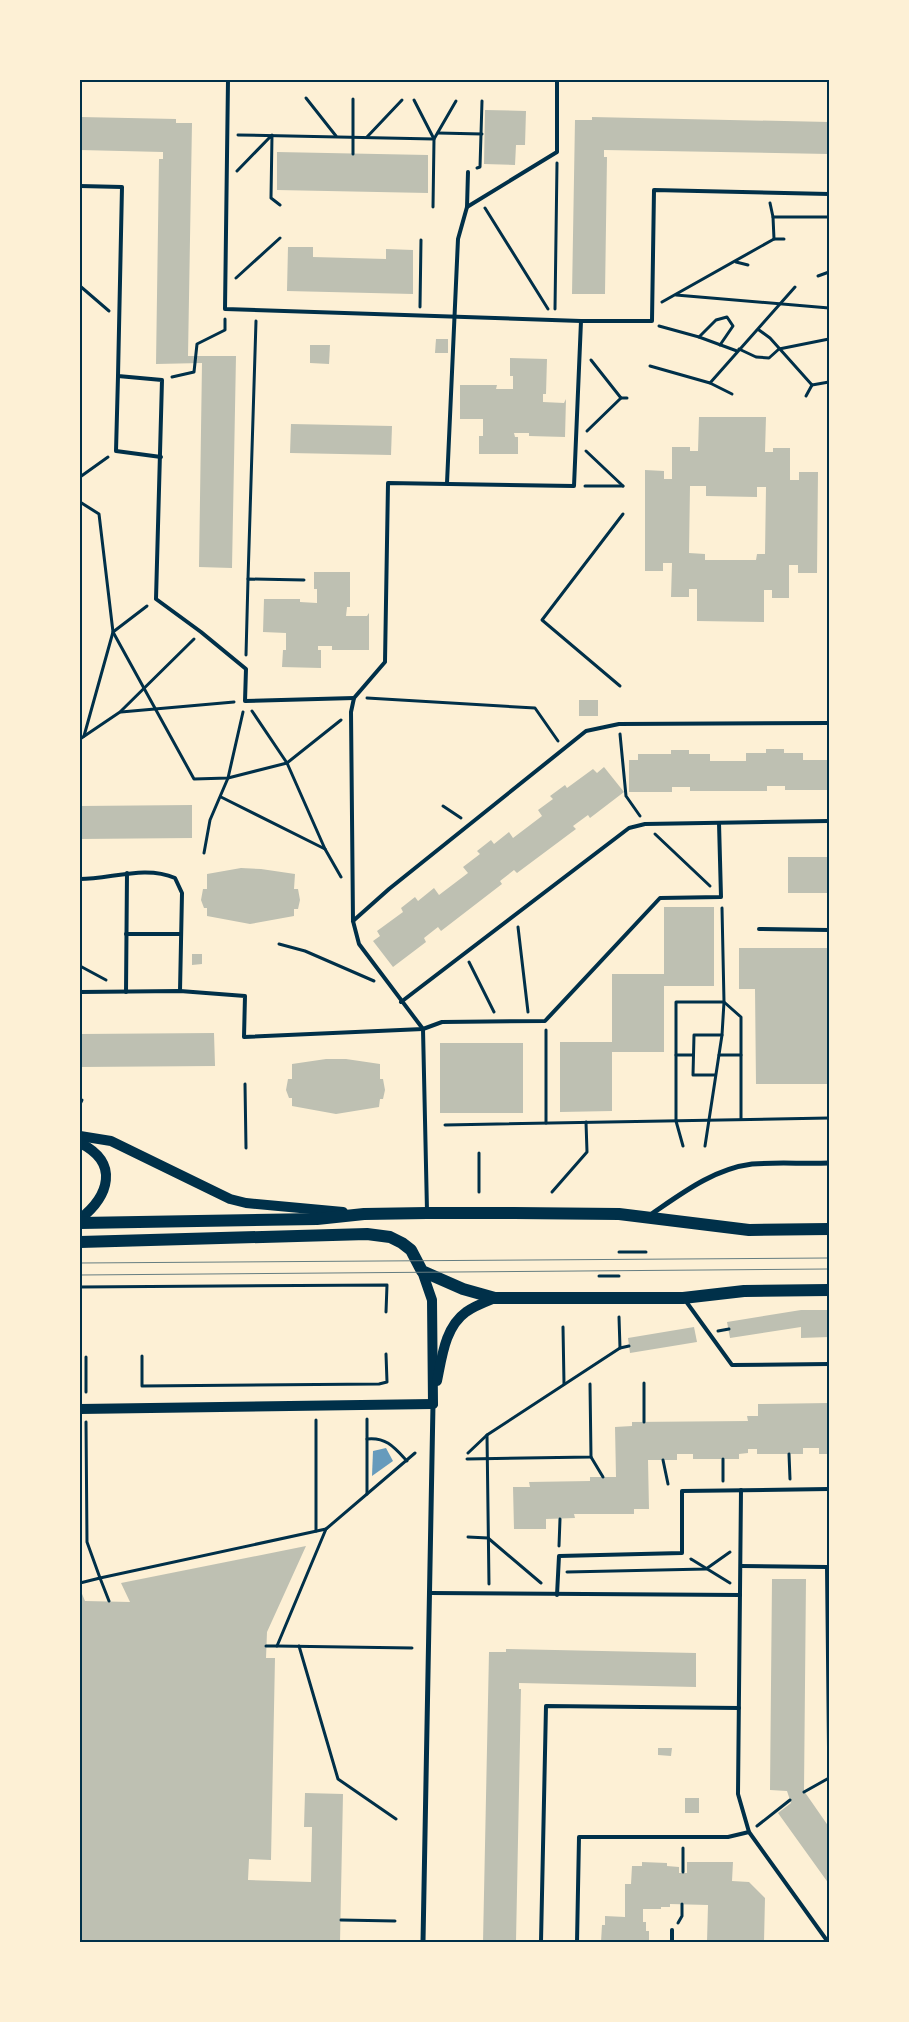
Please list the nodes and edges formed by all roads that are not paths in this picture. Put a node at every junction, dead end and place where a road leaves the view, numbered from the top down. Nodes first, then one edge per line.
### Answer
1 (228, 80) edge
2 (557, 80) edge
3 (468, 172) road end
4 (80, 186) edge
5 (829, 194) edge
6 (467, 207) junction
7 (455, 316) junction
8 (580, 321) junction
9 (118, 376) junction
10 (160, 456) junction
11 (448, 483) junction
12 (354, 698) junction
13 (829, 723) edge
14 (829, 821) edge
15 (719, 823) junction
16 (127, 873) junction
17 (80, 879) edge
18 (353, 921) junction
19 (758, 929) dead end
20 (829, 930) edge
21 (126, 934) junction
22 (181, 934) junction
23 (180, 991) junction
24 (80, 992) edge
25 (126, 992) junction
26 (401, 1002) junction
27 (422, 1029) junction
28 (80, 1136) edge
29 (80, 1143) edge
30 (829, 1163) edge
31 (427, 1213) junction
32 (364, 1214) junction
33 (647, 1217) junction
34 (80, 1221) edge
35 (829, 1229) edge
36 (80, 1242) edge
37 (422, 1271) junction
38 (829, 1290) edge
39 (495, 1298) junction
40 (683, 1298) junction
41 (829, 1364) edge
42 (433, 1404) junction
43 (80, 1409) edge
44 (829, 1489) edge
45 (741, 1490) junction
46 (741, 1566) junction
47 (740, 1592) junction
48 (430, 1593) junction
49 (556, 1595) junction
50 (739, 1708) junction
51 (829, 1747) edge
52 (749, 1832) junction
53 (672, 1931) road end
54 (423, 1942) edge
55 (541, 1942) edge
56 (577, 1942) edge
57 (672, 1942) edge
58 (828, 1942) edge

1 - 7 lane
2 - 6 lane
3 - 6 lane
4 - 9 lane
5 - 8 lane
6 - 7 lane
7 - 8 lane
7 - 11 lane
8 - 11 lane
9 - 10 lane
9 - 10 lane
10 - 12 lane
11 - 12 lane
12 - 18 lane
13 - 18 lane
14 - 15 lane
15 - 26 lane
15 - 27 lane
16 - 17 lane
16 - 21 lane
16 - 22 lane
18 - 26 lane
19 - 20 lane
21 - 22 lane
21 - 25 lane
22 - 23 lane
23 - 25 lane
23 - 27 lane
24 - 25 lane
26 - 27 lane
27 - 31 lane
28 - 32 main road
29 - 34 main road
30 - 33 street
31 - 32 main road
31 - 33 main road
32 - 34 main road
33 - 35 main road
36 - 37 main road
37 - 39 main road
37 - 42 main road
38 - 40 main road
39 - 40 main road
39 - 42 main road
40 - 41 lane
42 - 43 main road
42 - 48 street
44 - 45 lane
45 - 46 lane
45 - 49 lane
46 - 47 lane
46 - 51 lane
47 - 49 lane
47 - 50 lane
48 - 49 lane
48 - 54 street
50 - 52 lane
50 - 55 lane
52 - 56 lane
52 - 58 lane
53 - 57 lane

